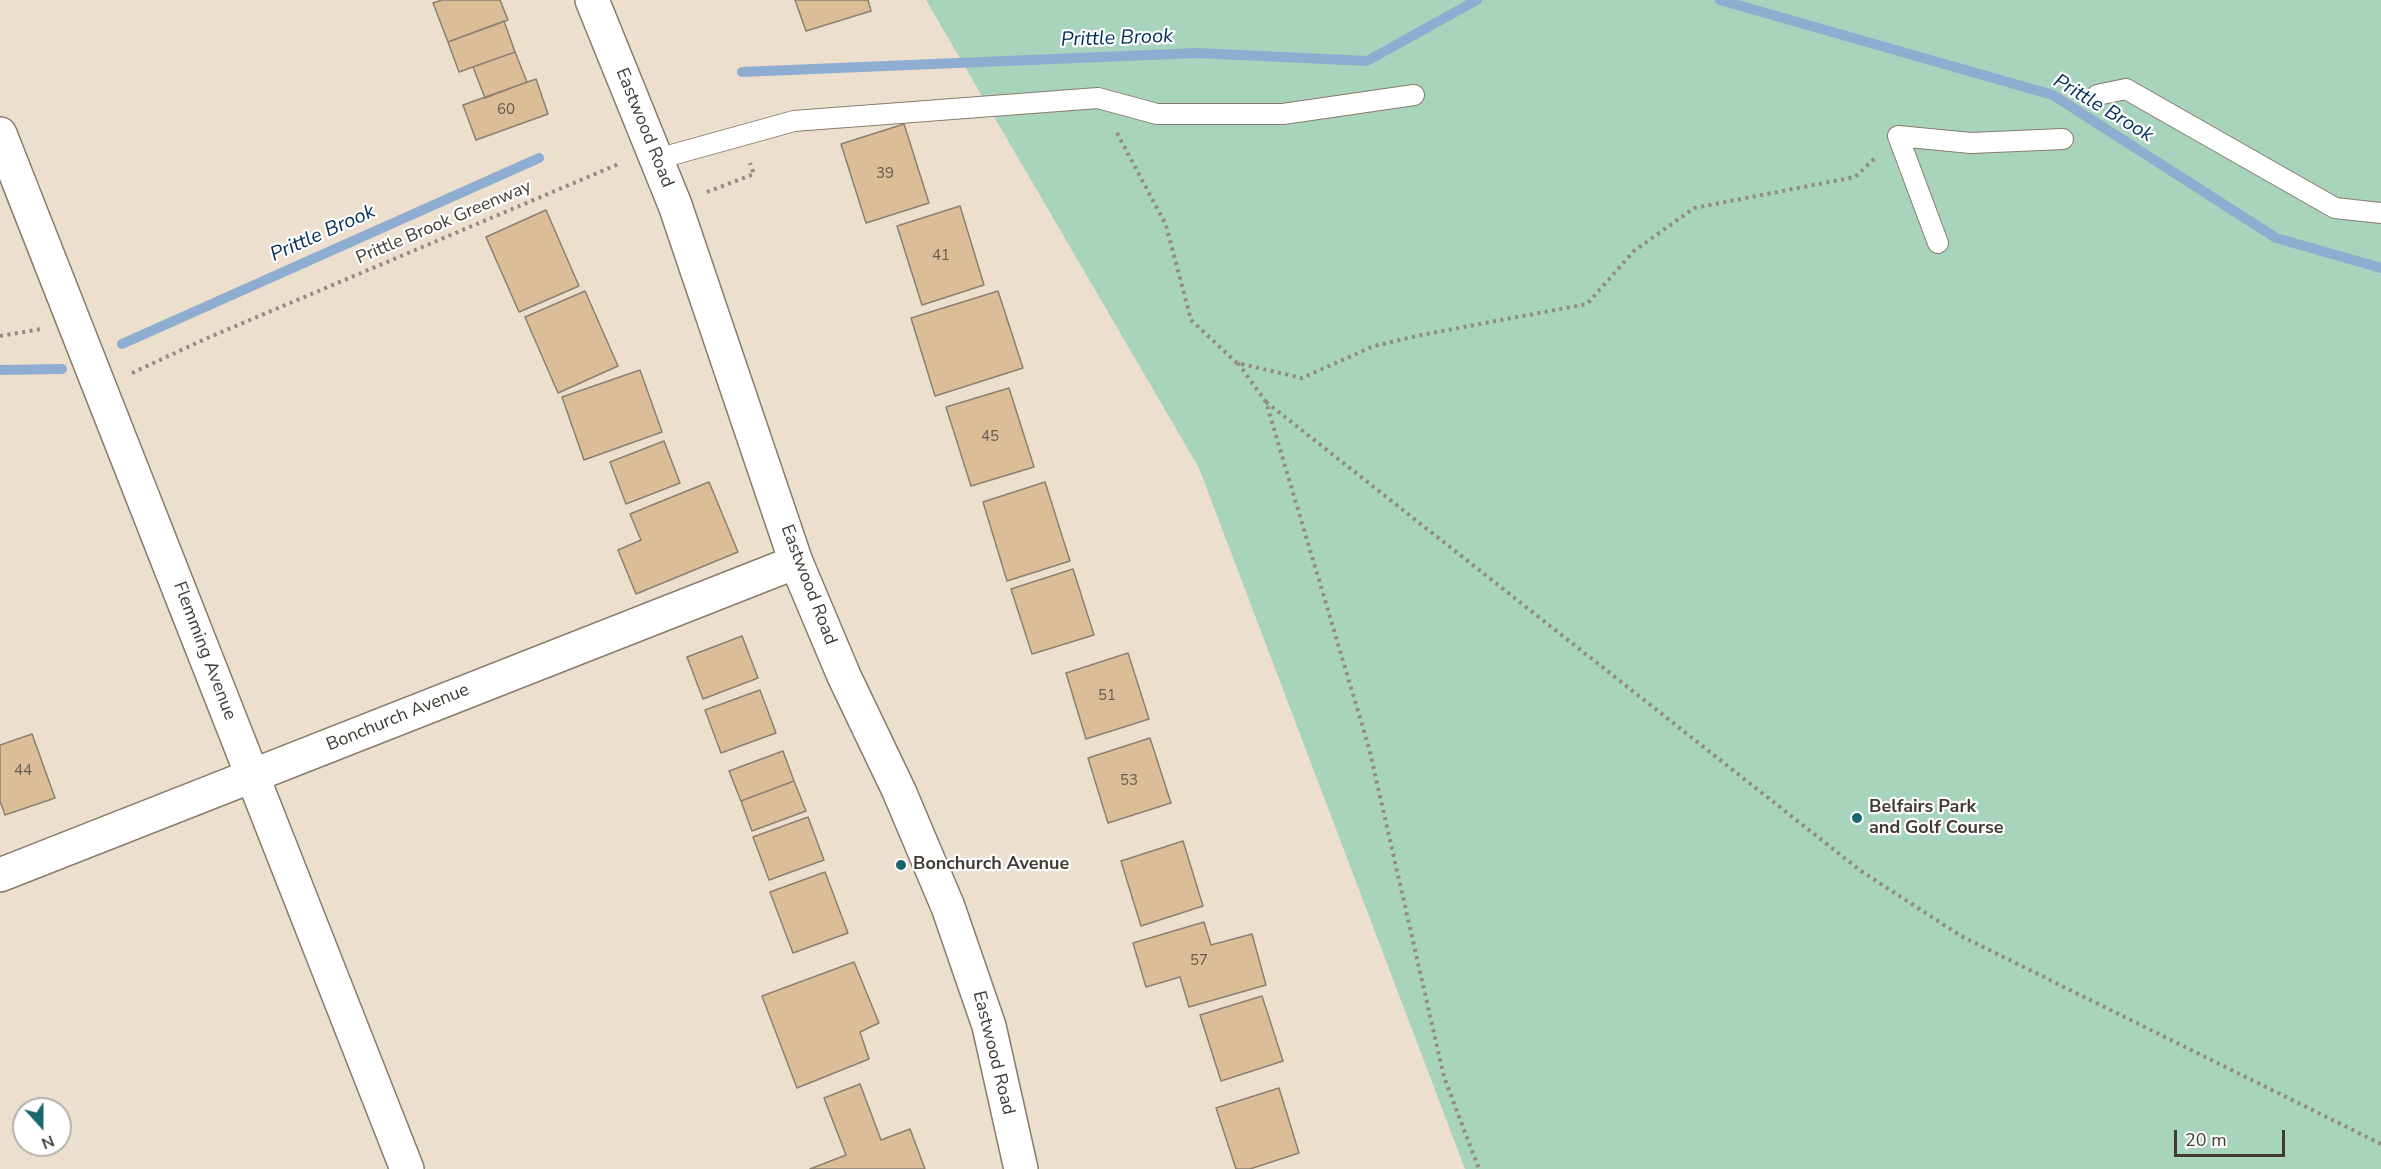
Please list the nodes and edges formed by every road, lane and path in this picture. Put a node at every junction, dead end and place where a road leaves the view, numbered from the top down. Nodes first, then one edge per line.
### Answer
1 (592, 0) edge
2 (1414, 95) dead end
3 (2097, 95) dead end
4 (1098, 98) junction
5 (0, 134) edge
6 (740, 136) junction
7 (1898, 136) junction
8 (2063, 138) dead end
9 (657, 159) junction
10 (624, 162) dead end
11 (675, 205) junction
12 (2381, 213) edge
13 (1938, 243) dead end
14 (91, 363) junction
15 (1238, 363) junction
16 (1266, 402) junction
17 (796, 562) junction
18 (253, 776) junction
19 (0, 875) edge
20 (2381, 1144) edge
21 (407, 1169) edge
22 (1021, 1169) edge
23 (1479, 1169) edge

1 - 9 street, Eastwood Road
2 - 4 lane
3 - 12 lane
4 - 6 lane
4 - 15 path
5 - 14 street, Flemming Avenue
6 - 9 lane
6 - 11 path
7 - 8 lane
7 - 13 lane
7 - 15 path
9 - 11 street, Eastwood Road
10 - 14 path, Prittle Brook Greenway
11 - 17 street, Eastwood Road
14 - 18 street, Flemming Avenue
15 - 16 path
16 - 20 path
16 - 23 path
17 - 18 street, Bonchurch Avenue
17 - 22 street, Eastwood Road
18 - 19 street, Bonchurch Avenue
18 - 21 street, Flemming Avenue

